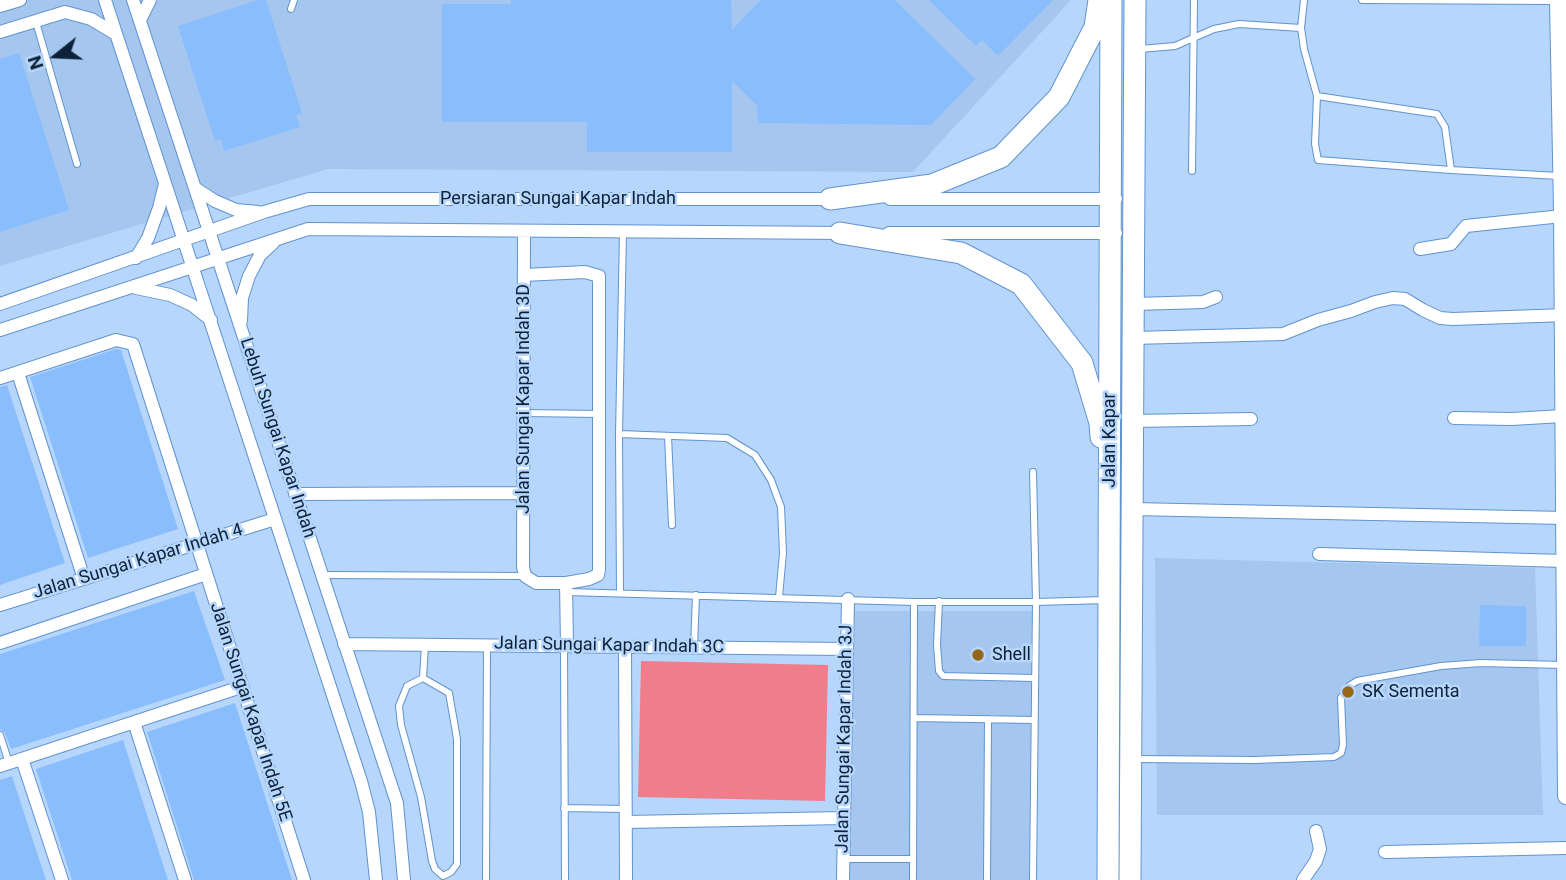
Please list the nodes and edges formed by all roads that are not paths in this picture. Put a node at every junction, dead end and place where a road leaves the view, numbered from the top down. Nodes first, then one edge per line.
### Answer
1 (20, 0) edge
2 (105, 0) edge
3 (133, 0) edge
4 (150, 0) edge
5 (294, 0) edge
6 (1099, 0) edge
7 (1111, 0) edge
8 (1135, 0) edge
9 (1194, 0) edge
10 (1304, 0) edge
11 (1362, 0) edge
12 (1558, 1) edge
13 (0, 6) edge
14 (291, 9) dead end
15 (140, 20) junction
16 (36, 21) junction
17 (1301, 29) junction
18 (0, 33) edge
19 (116, 34) junction
20 (1194, 37) junction
21 (1135, 49) junction
22 (1317, 96) junction
23 (1563, 105) edge
24 (78, 164) dead end
25 (1451, 170) junction
26 (1192, 171) dead end
27 (1561, 177) junction
28 (165, 183) junction
29 (195, 188) junction
30 (830, 199) junction
31 (1134, 199) junction
32 (1111, 200) junction
33 (264, 212) junction
34 (1563, 212) edge
35 (524, 231) junction
36 (209, 232) junction
37 (623, 232) junction
38 (840, 233) junction
39 (1110, 233) junction
40 (1134, 233) junction
41 (278, 238) junction
42 (184, 241) junction
43 (1420, 248) dead end
44 (136, 258) junction
45 (218, 258) junction
46 (193, 266) junction
47 (524, 275) junction
48 (131, 287) junction
49 (1216, 297) dead end
50 (0, 304) edge
51 (1134, 304) junction
52 (1564, 314) edge
53 (211, 320) junction
54 (241, 329) junction
55 (0, 330) edge
56 (1133, 338) junction
57 (18, 373) junction
58 (0, 378) edge
59 (524, 413) junction
60 (599, 414) junction
61 (1454, 418) dead end
62 (1251, 419) dead end
63 (1133, 421) junction
64 (1564, 421) edge
65 (619, 434) junction
66 (668, 436) junction
67 (1033, 472) dead end
68 (524, 493) junction
69 (295, 494) junction
70 (1132, 509) junction
71 (1565, 518) edge
72 (275, 519) junction
73 (672, 525) dead end
74 (1110, 537) junction
75 (197, 543) junction
76 (1565, 552) edge
77 (1319, 554) dead end
78 (524, 571) junction
79 (206, 574) junction
80 (321, 575) junction
81 (84, 579) junction
82 (567, 587) junction
83 (620, 593) junction
84 (696, 595) junction
85 (779, 597) junction
86 (848, 599) junction
87 (1108, 600) junction
88 (939, 601) junction
89 (914, 602) junction
90 (1035, 602) junction
91 (0, 605) edge
92 (1565, 634) edge
93 (0, 643) edge
94 (344, 645) junction
95 (425, 645) junction
96 (487, 645) junction
97 (566, 646) junction
98 (625, 646) junction
99 (694, 647) junction
100 (847, 649) junction
101 (1565, 656) edge
102 (423, 678) junction
103 (1034, 678) junction
104 (241, 687) junction
105 (915, 718) junction
106 (988, 719) junction
107 (1034, 720) junction
108 (134, 722) junction
109 (0, 735) edge
110 (1131, 759) junction
111 (10, 763) edge
112 (1566, 796) edge
113 (564, 807) junction
114 (626, 815) junction
115 (844, 818) junction
116 (1316, 831) dead end
117 (1566, 848) edge
118 (1385, 852) dead end
119 (843, 859) junction
120 (914, 859) junction
121 (62, 880) edge
122 (185, 880) edge
123 (304, 880) edge
124 (376, 880) edge
125 (404, 880) edge
126 (486, 880) edge
127 (565, 880) edge
128 (626, 880) edge
129 (843, 880) edge
130 (913, 880) edge
131 (987, 880) edge
132 (1033, 880) edge
133 (1108, 880) edge
134 (1130, 880) edge
135 (1303, 880) edge

1 - 13 street
2 - 19 street, Lebuh Sungai Kapar Indah
3 - 15 street, Lebuh Sungai Kapar Indah
4 - 15 street
5 - 14 lane
6 - 30 highway
7 - 32 highway, Jalan Kapar
8 - 21 highway, Jalan Kapar
9 - 20 lane
10 - 17 lane
11 - 12 lane
12 - 23 street
15 - 29 street, Lebuh Sungai Kapar Indah
16 - 18 street
16 - 19 street
16 - 24 lane
17 - 20 lane
17 - 22 lane
19 - 28 street, Lebuh Sungai Kapar Indah
20 - 21 lane
20 - 26 lane
21 - 31 highway, Jalan Kapar
22 - 25 lane
22 - 25 lane
23 - 27 street
25 - 27 lane
27 - 34 street
28 - 42 street, Lebuh Sungai Kapar Indah
28 - 44 street
29 - 33 street
29 - 36 street, Lebuh Sungai Kapar Indah
30 - 32 street, Persiaran Sungai Kapar Indah
30 - 33 street, Persiaran Sungai Kapar Indah
31 - 32 street, Persiaran Sungai Kapar Indah
31 - 40 highway, Jalan Kapar
32 - 39 highway, Jalan Kapar
33 - 36 street, Persiaran Sungai Kapar Indah
34 - 43 street
34 - 52 street
35 - 37 street, Persiaran Sungai Kapar Indah
35 - 41 street, Persiaran Sungai Kapar Indah
35 - 47 street, Jalan Sungai Kapar Indah 3D
36 - 42 street, Persiaran Sungai Kapar Indah
36 - 45 street, Lebuh Sungai Kapar Indah
37 - 38 street, Persiaran Sungai Kapar Indah
37 - 65 lane
38 - 39 street, Persiaran Sungai Kapar Indah
38 - 74 highway
39 - 40 street, Persiaran Sungai Kapar Indah
39 - 74 highway, Jalan Kapar
40 - 51 highway, Jalan Kapar
41 - 45 street, Persiaran Sungai Kapar Indah
41 - 54 street
42 - 44 street, Persiaran Sungai Kapar Indah
42 - 46 street, Lebuh Sungai Kapar Indah
44 - 50 street, Persiaran Sungai Kapar Indah
45 - 46 street, Persiaran Sungai Kapar Indah
45 - 54 street, Lebuh Sungai Kapar Indah
46 - 48 street, Persiaran Sungai Kapar Indah
46 - 53 street, Lebuh Sungai Kapar Indah
47 - 59 street, Jalan Sungai Kapar Indah 3D
47 - 60 street
48 - 53 street
48 - 55 street, Persiaran Sungai Kapar Indah
49 - 51 street
51 - 56 highway, Jalan Kapar
52 - 56 street
52 - 64 street
53 - 72 street, Lebuh Sungai Kapar Indah
54 - 69 street, Lebuh Sungai Kapar Indah
56 - 63 highway, Jalan Kapar
57 - 58 street
57 - 75 street, Jalan Sungai Kapar Indah 5E
57 - 81 street
59 - 60 lane
59 - 68 street, Jalan Sungai Kapar Indah 3D
60 - 82 street
61 - 64 street
62 - 63 street
63 - 70 highway, Jalan Kapar
64 - 71 street
65 - 66 lane
65 - 83 lane
66 - 73 lane
66 - 85 lane
67 - 90 lane
68 - 69 street
68 - 78 street, Jalan Sungai Kapar Indah 3D
69 - 80 street, Lebuh Sungai Kapar Indah
70 - 71 street
70 - 110 highway, Jalan Kapar
71 - 76 street
72 - 75 street, Jalan Sungai Kapar Indah 4
72 - 124 street, Lebuh Sungai Kapar Indah
74 - 87 highway, Jalan Kapar
75 - 79 street, Jalan Sungai Kapar Indah 5E
75 - 81 street, Jalan Sungai Kapar Indah 4
76 - 77 street
76 - 92 street
78 - 80 lane
78 - 82 street
79 - 93 street, Jalan Sungai Kapar Indah 4
79 - 104 street, Jalan Sungai Kapar Indah 5E
80 - 94 street, Lebuh Sungai Kapar Indah
81 - 91 street, Jalan Sungai Kapar Indah 4
82 - 83 lane
82 - 97 street
83 - 84 lane
84 - 85 lane
84 - 99 lane
85 - 86 lane
86 - 89 lane
86 - 100 street, Jalan Sungai Kapar Indah 3J
87 - 90 lane
87 - 133 highway, Jalan Kapar
88 - 89 lane
88 - 90 lane
88 - 103 lane
89 - 105 lane
90 - 103 lane
92 - 101 street
94 - 95 street, Jalan Sungai Kapar Indah 3C
94 - 125 street, Lebuh Sungai Kapar Indah
95 - 96 street, Jalan Sungai Kapar Indah 3C
95 - 102 lane
96 - 97 street, Jalan Sungai Kapar Indah 3C
96 - 126 lane
97 - 98 street, Jalan Sungai Kapar Indah 3C
97 - 113 lane
98 - 99 street, Jalan Sungai Kapar Indah 3C
98 - 114 street
99 - 100 street, Jalan Sungai Kapar Indah 3C
100 - 115 street, Jalan Sungai Kapar Indah 3J
101 - 110 lane
101 - 112 street
102 - 102 lane
103 - 107 lane
104 - 108 street
104 - 123 street, Jalan Sungai Kapar Indah 5E
105 - 106 lane
105 - 120 lane
106 - 107 lane
106 - 131 lane
107 - 132 lane
108 - 111 street
108 - 122 street
109 - 111 lane
110 - 134 highway, Jalan Kapar
111 - 121 street
113 - 114 lane
113 - 127 lane
114 - 115 street
114 - 128 street
115 - 119 street, Jalan Sungai Kapar Indah 3J
116 - 135 street
117 - 118 street
119 - 120 lane
119 - 129 street, Jalan Sungai Kapar Indah 3J
120 - 130 lane

